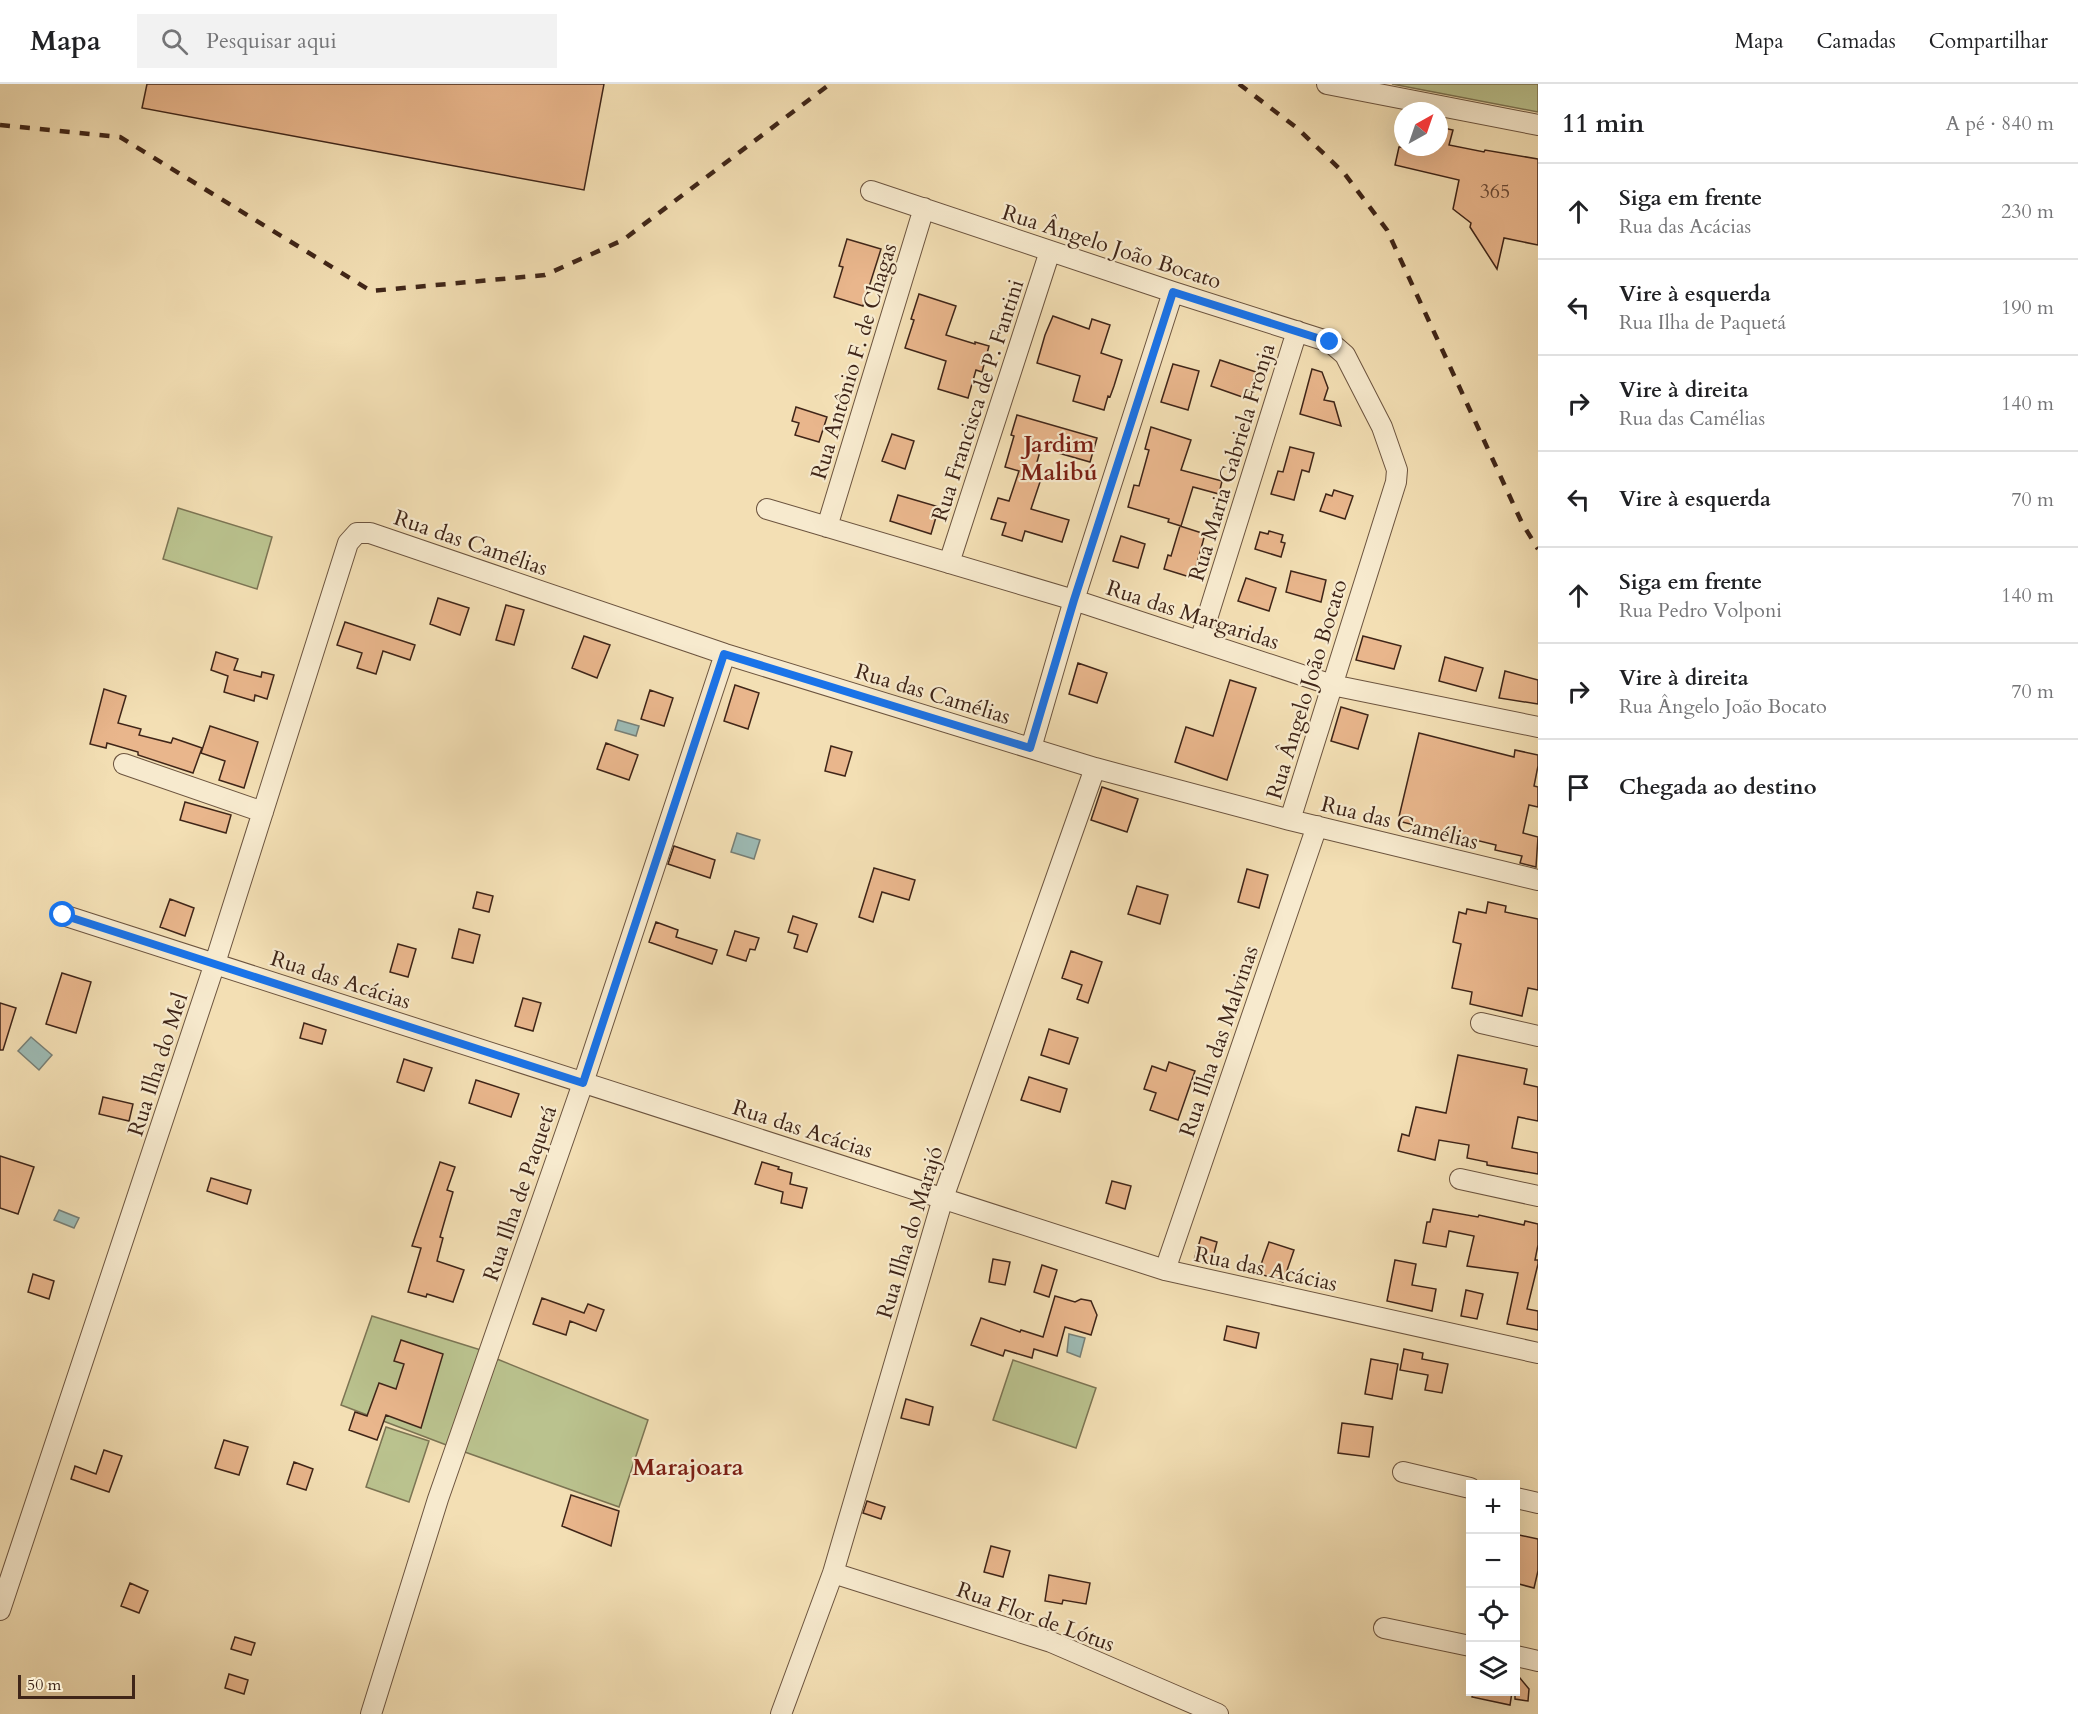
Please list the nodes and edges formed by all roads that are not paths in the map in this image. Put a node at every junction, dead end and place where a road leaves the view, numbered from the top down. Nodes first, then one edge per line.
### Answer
1 (1327, 84) edge
2 (1538, 125) edge
3 (871, 191) dead end
4 (924, 208) junction
5 (1050, 251) junction
6 (1173, 292) junction
7 (1297, 331) junction
8 (767, 509) dead end
9 (827, 527) junction
10 (357, 533) joint
11 (949, 563) junction
12 (1074, 600) junction
13 (1200, 641) junction
14 (724, 654) junction
15 (1332, 685) junction
16 (1538, 727) edge
17 (1030, 748) junction
18 (124, 764) dead end
19 (1095, 768) junction
20 (263, 812) junction
21 (1290, 820) junction
22 (1317, 826) junction
23 (1538, 880) edge
24 (63, 915) dead end
25 (215, 963) junction
26 (1481, 1023) dead end
27 (1538, 1036) edge
28 (583, 1083) junction
29 (1460, 1179) dead end
30 (1538, 1196) edge
31 (942, 1198) junction
32 (1165, 1270) junction
33 (1538, 1353) edge
34 (1403, 1472) dead end
35 (1466, 1487) edge
36 (1520, 1499) edge
37 (1538, 1503) edge
38 (833, 1574) junction
39 (0, 1610) edge
40 (1384, 1628) dead end
41 (1466, 1645) edge
42 (1520, 1657) edge
43 (1538, 1661) edge
44 (1184, 1706) edge
45 (371, 1714) edge
46 (781, 1714) edge
47 (1218, 1714) edge

1 - 2 street
3 - 4 street, Rua Ângelo João Bocato
4 - 5 street, Rua Ângelo João Bocato
4 - 9 street, Rua Antônio F. de Chagas
5 - 6 street, Rua Ângelo João Bocato
5 - 11 street, Rua Francisca de P. Fantini
6 - 7 street, Rua Ângelo João Bocato
6 - 12 street
7 - 13 street, Rua Maria Gabriela Fronja
7 - 15 street, Rua Ângelo João Bocato
8 - 9 street, Rua das Margaridas
9 - 11 street, Rua das Margaridas
10 - 14 street, Rua das Camélias
10 - 20 street, Rua Ilha do Mel
11 - 12 street, Rua das Margaridas
12 - 13 street, Rua das Margaridas
12 - 17 street
13 - 15 street, Rua das Margaridas
14 - 17 street, Rua das Camélias
14 - 28 street, Rua Ilha de Paquetá
15 - 16 street, Rua das Margaridas
15 - 21 street, Rua Ângelo João Bocato
17 - 19 street, Rua das Camélias
18 - 20 street
19 - 21 street, Rua das Camélias
19 - 31 street, Rua Ilha do Marajó
20 - 25 street, Rua Ilha do Mel
21 - 22 street, Rua das Camélias
22 - 23 street, Rua das Camélias
22 - 32 street, Rua Ilha das Malvinas
24 - 25 street, Rua das Acácias
25 - 28 street, Rua das Acácias
25 - 39 street, Rua Ilha do Mel
26 - 27 street
28 - 31 street, Rua das Acácias
28 - 45 street, Rua Ilha de Paquetá
29 - 30 street
31 - 32 street, Rua das Acácias
31 - 38 street, Rua Ilha do Marajó
32 - 33 street, Rua das Acácias
34 - 35 street
36 - 37 street
38 - 44 street, Rua Flor de Lótus
38 - 46 street, Rua Ilha do Marajó
40 - 41 street
42 - 43 street
44 - 47 street, Rua Flor de Lótus

